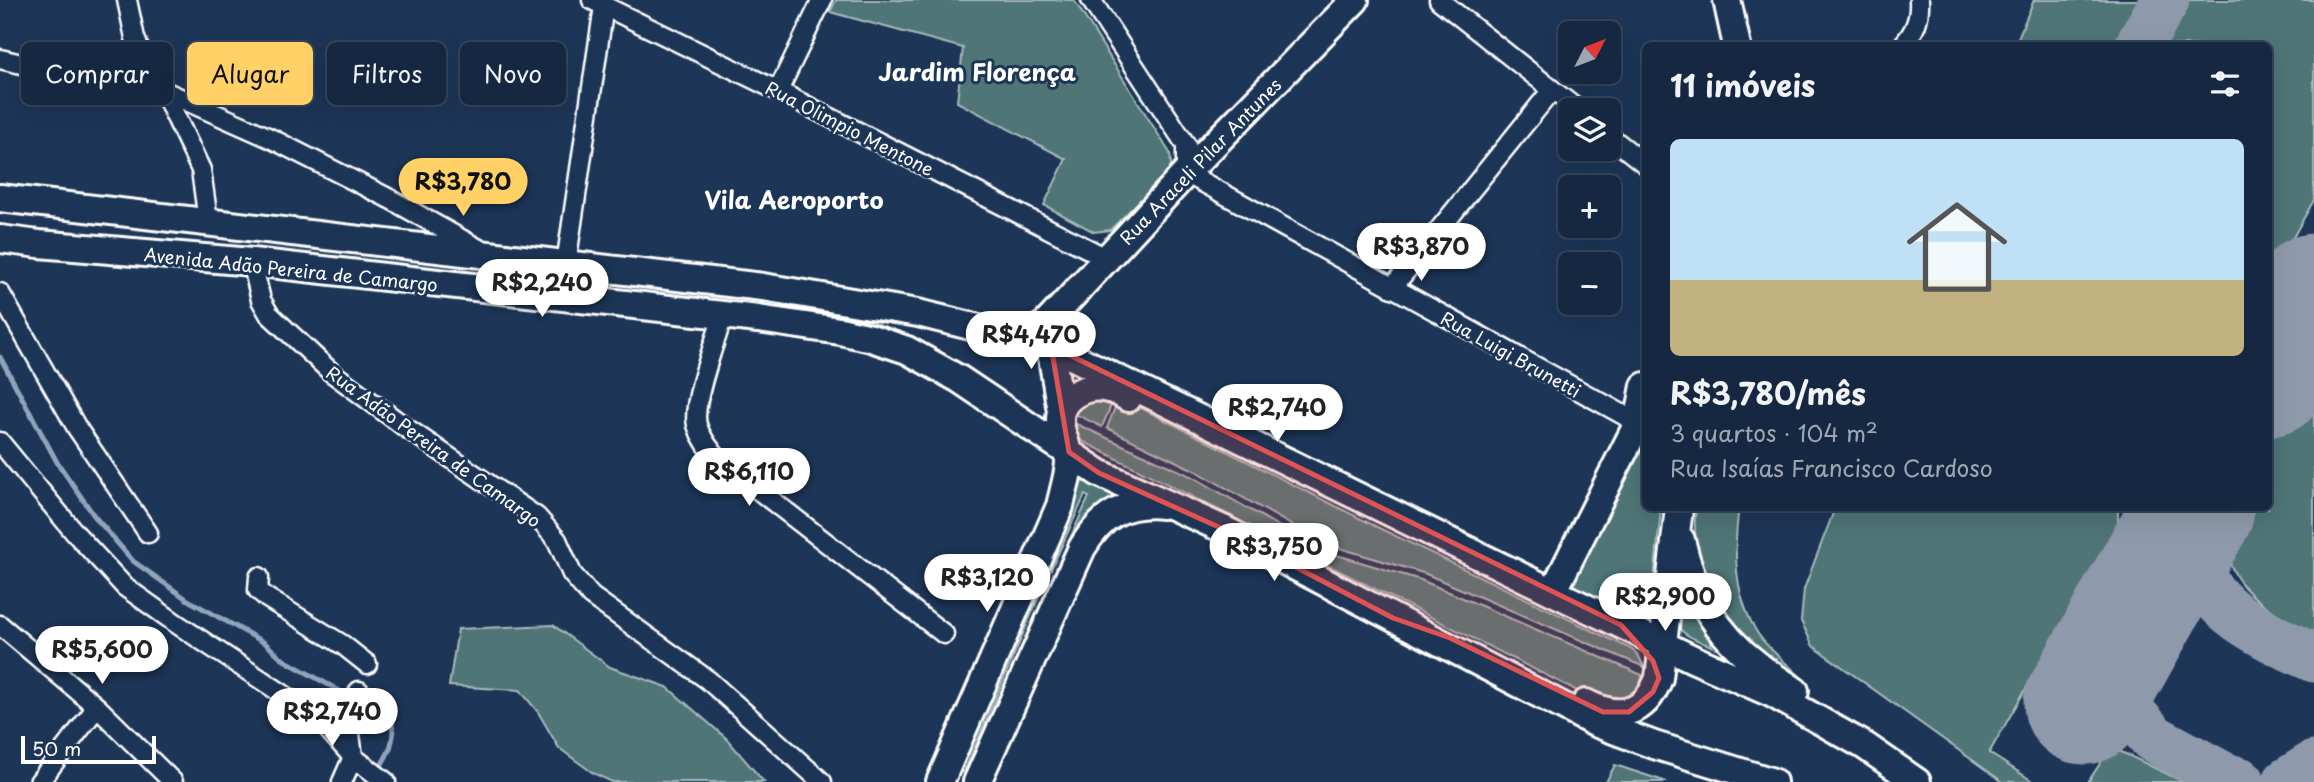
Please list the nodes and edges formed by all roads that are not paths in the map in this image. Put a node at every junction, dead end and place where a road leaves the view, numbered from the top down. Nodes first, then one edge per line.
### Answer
1 (127, 0) edge
2 (822, 0) edge
3 (1091, 0) edge
4 (1355, 0) edge
5 (1439, 0) edge
6 (1727, 0) edge
7 (1919, 0) edge
8 (598, 3) edge
9 (1908, 40) edge
10 (136, 42) edge
11 (1736, 42) edge
12 (0, 59) edge
13 (21, 64) edge
14 (1552, 90) junction
15 (778, 91) junction
16 (173, 96) edge
17 (1562, 98) edge
18 (170, 105) edge
19 (1621, 145) edge
20 (1642, 162) edge
21 (1186, 173) junction
22 (0, 198) edge
23 (417, 214) junction
24 (208, 221) junction
25 (0, 239) edge
26 (406, 245) junction
27 (491, 256) junction
28 (1106, 258) junction
29 (251, 262) junction
30 (566, 264) junction
31 (1392, 288) junction
32 (4, 300) edge
33 (723, 316) junction
34 (1049, 335) junction
35 (1061, 411) junction
36 (1642, 428) edge
37 (1034, 429) junction
38 (1642, 430) edge
39 (0, 442) edge
40 (1069, 452) junction
41 (1061, 499) junction
42 (1176, 506) junction
43 (1678, 515) edge
44 (148, 533) dead end
45 (1513, 572) junction
46 (259, 577) dead end
47 (1553, 592) junction
48 (1393, 618) junction
49 (0, 625) edge
50 (1621, 625) junction
51 (944, 634) dead end
52 (1662, 644) junction
53 (367, 664) dead end
54 (1659, 678) junction
55 (359, 691) dead end
56 (97, 707) junction
57 (1865, 746) junction
58 (360, 763) junction
59 (39, 782) edge
60 (173, 782) edge
61 (342, 782) edge
62 (386, 782) edge
63 (822, 782) edge
64 (940, 782) edge
65 (978, 782) edge
66 (1773, 782) edge
67 (1917, 782) edge

1 - 10 street
2 - 15 street
3 - 21 street
4 - 21 main road, Rua Araceli Pilar Antunes
5 - 14 street
6 - 11 main road
7 - 9 street
8 - 15 street, Rua Olimpio Mentone
8 - 30 street
12 - 13 street
14 - 17 street
14 - 31 street
15 - 28 street, Rua Olimpio Mentone
16 - 23 street
18 - 24 street
19 - 20 street
21 - 28 main road, Rua Araceli Pilar Antunes
21 - 31 street, Rua Luigi Brunetti
22 - 24 main road, Avenida Adão Pereira de Camargo
23 - 26 street
23 - 27 street
24 - 26 main road, Avenida Adão Pereira de Camargo
25 - 29 main road, Avenida Adão Pereira de Camargo
26 - 27 main road, Avenida Adão Pereira de Camargo
27 - 30 main road, Avenida Adão Pereira de Camargo
28 - 34 main road, Rua Araceli Pilar Antunes
29 - 33 main road, Avenida Adão Pereira de Camargo
29 - 63 street, Rua Adão Pereira de Camargo
30 - 34 main road, Avenida Adão Pereira de Camargo
31 - 36 street, Rua Luigi Brunetti
32 - 44 street
33 - 37 main road, Avenida Adão Pereira de Camargo
33 - 51 street
34 - 35 main road
34 - 45 main road, Avenida Adão Pereira de Camargo
35 - 40 main road
35 - 45 main road
37 - 40 main road, Avenida Adão Pereira de Camargo
37 - 41 main road
38 - 47 main road
39 - 58 street
40 - 41 main road
40 - 42 main road, Avenida Adão Pereira de Camargo
41 - 64 main road
42 - 48 main road, Avenida Adão Pereira de Camargo
42 - 65 main road
43 - 52 main road
43 - 57 main road
45 - 47 main road, Avenida Adão Pereira de Camargo
46 - 53 street
47 - 50 main road, Avenida Adão Pereira de Camargo
48 - 54 main road
48 - 66 main road, Avenida Adão Pereira de Camargo
49 - 56 street
50 - 52 main road, Avenida Adão Pereira de Camargo
50 - 54 main road
52 - 54 main road
52 - 57 main road, Avenida Adão Pereira de Camargo
55 - 58 street
56 - 59 street
56 - 60 street
57 - 67 main road
58 - 61 street
58 - 62 street

